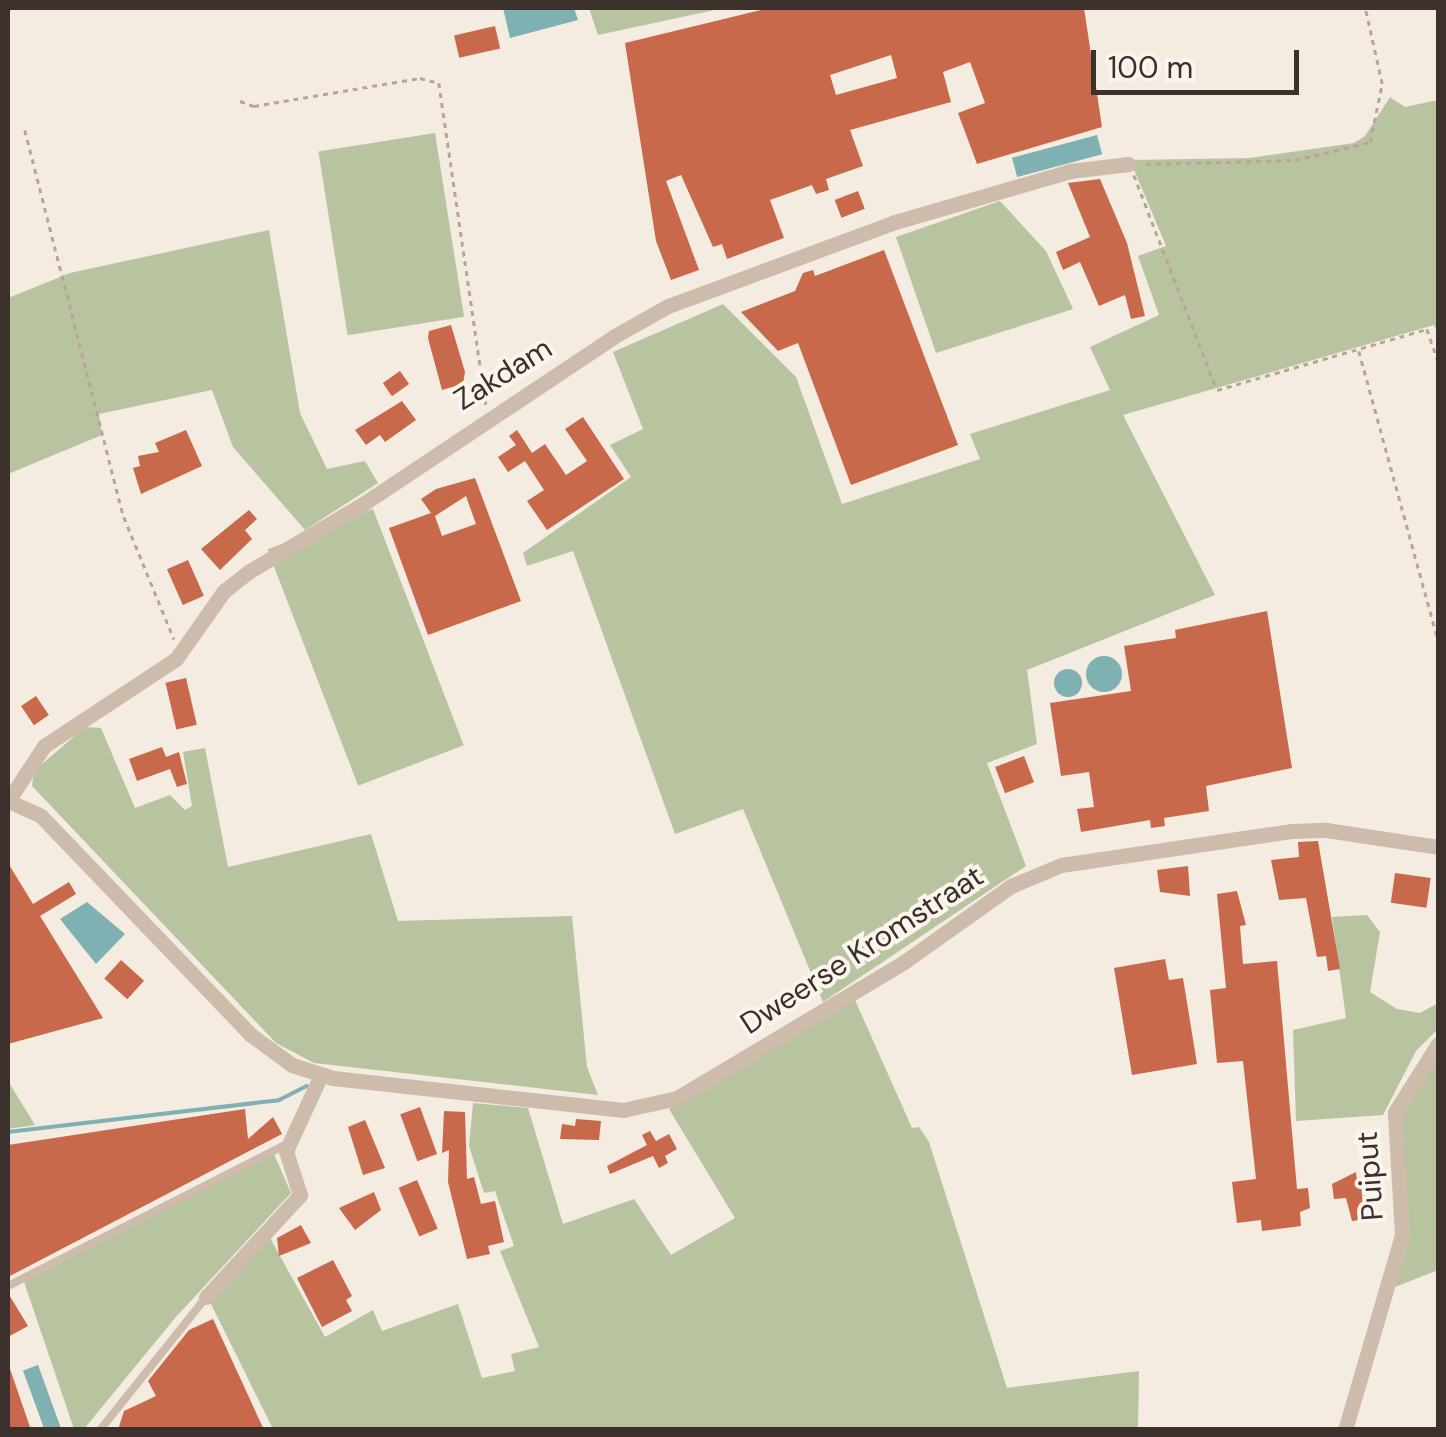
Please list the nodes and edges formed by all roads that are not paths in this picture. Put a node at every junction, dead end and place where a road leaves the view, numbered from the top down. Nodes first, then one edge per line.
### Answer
1 (1129, 164) road end
2 (8, 801) edge
3 (1438, 847) edge
4 (1438, 1044) edge
5 (321, 1075) junction
6 (290, 1142) junction
7 (8, 1286) edge
8 (206, 1297) joint
9 (100, 1430) edge
10 (1345, 1430) edge

1 - 2 street, Zakdam
2 - 5 street, Dweerse Kromstraat
3 - 5 street, Dweerse Kromstraat
4 - 10 street, Puiput
5 - 6 street
6 - 7 lane
6 - 8 street
8 - 9 lane

